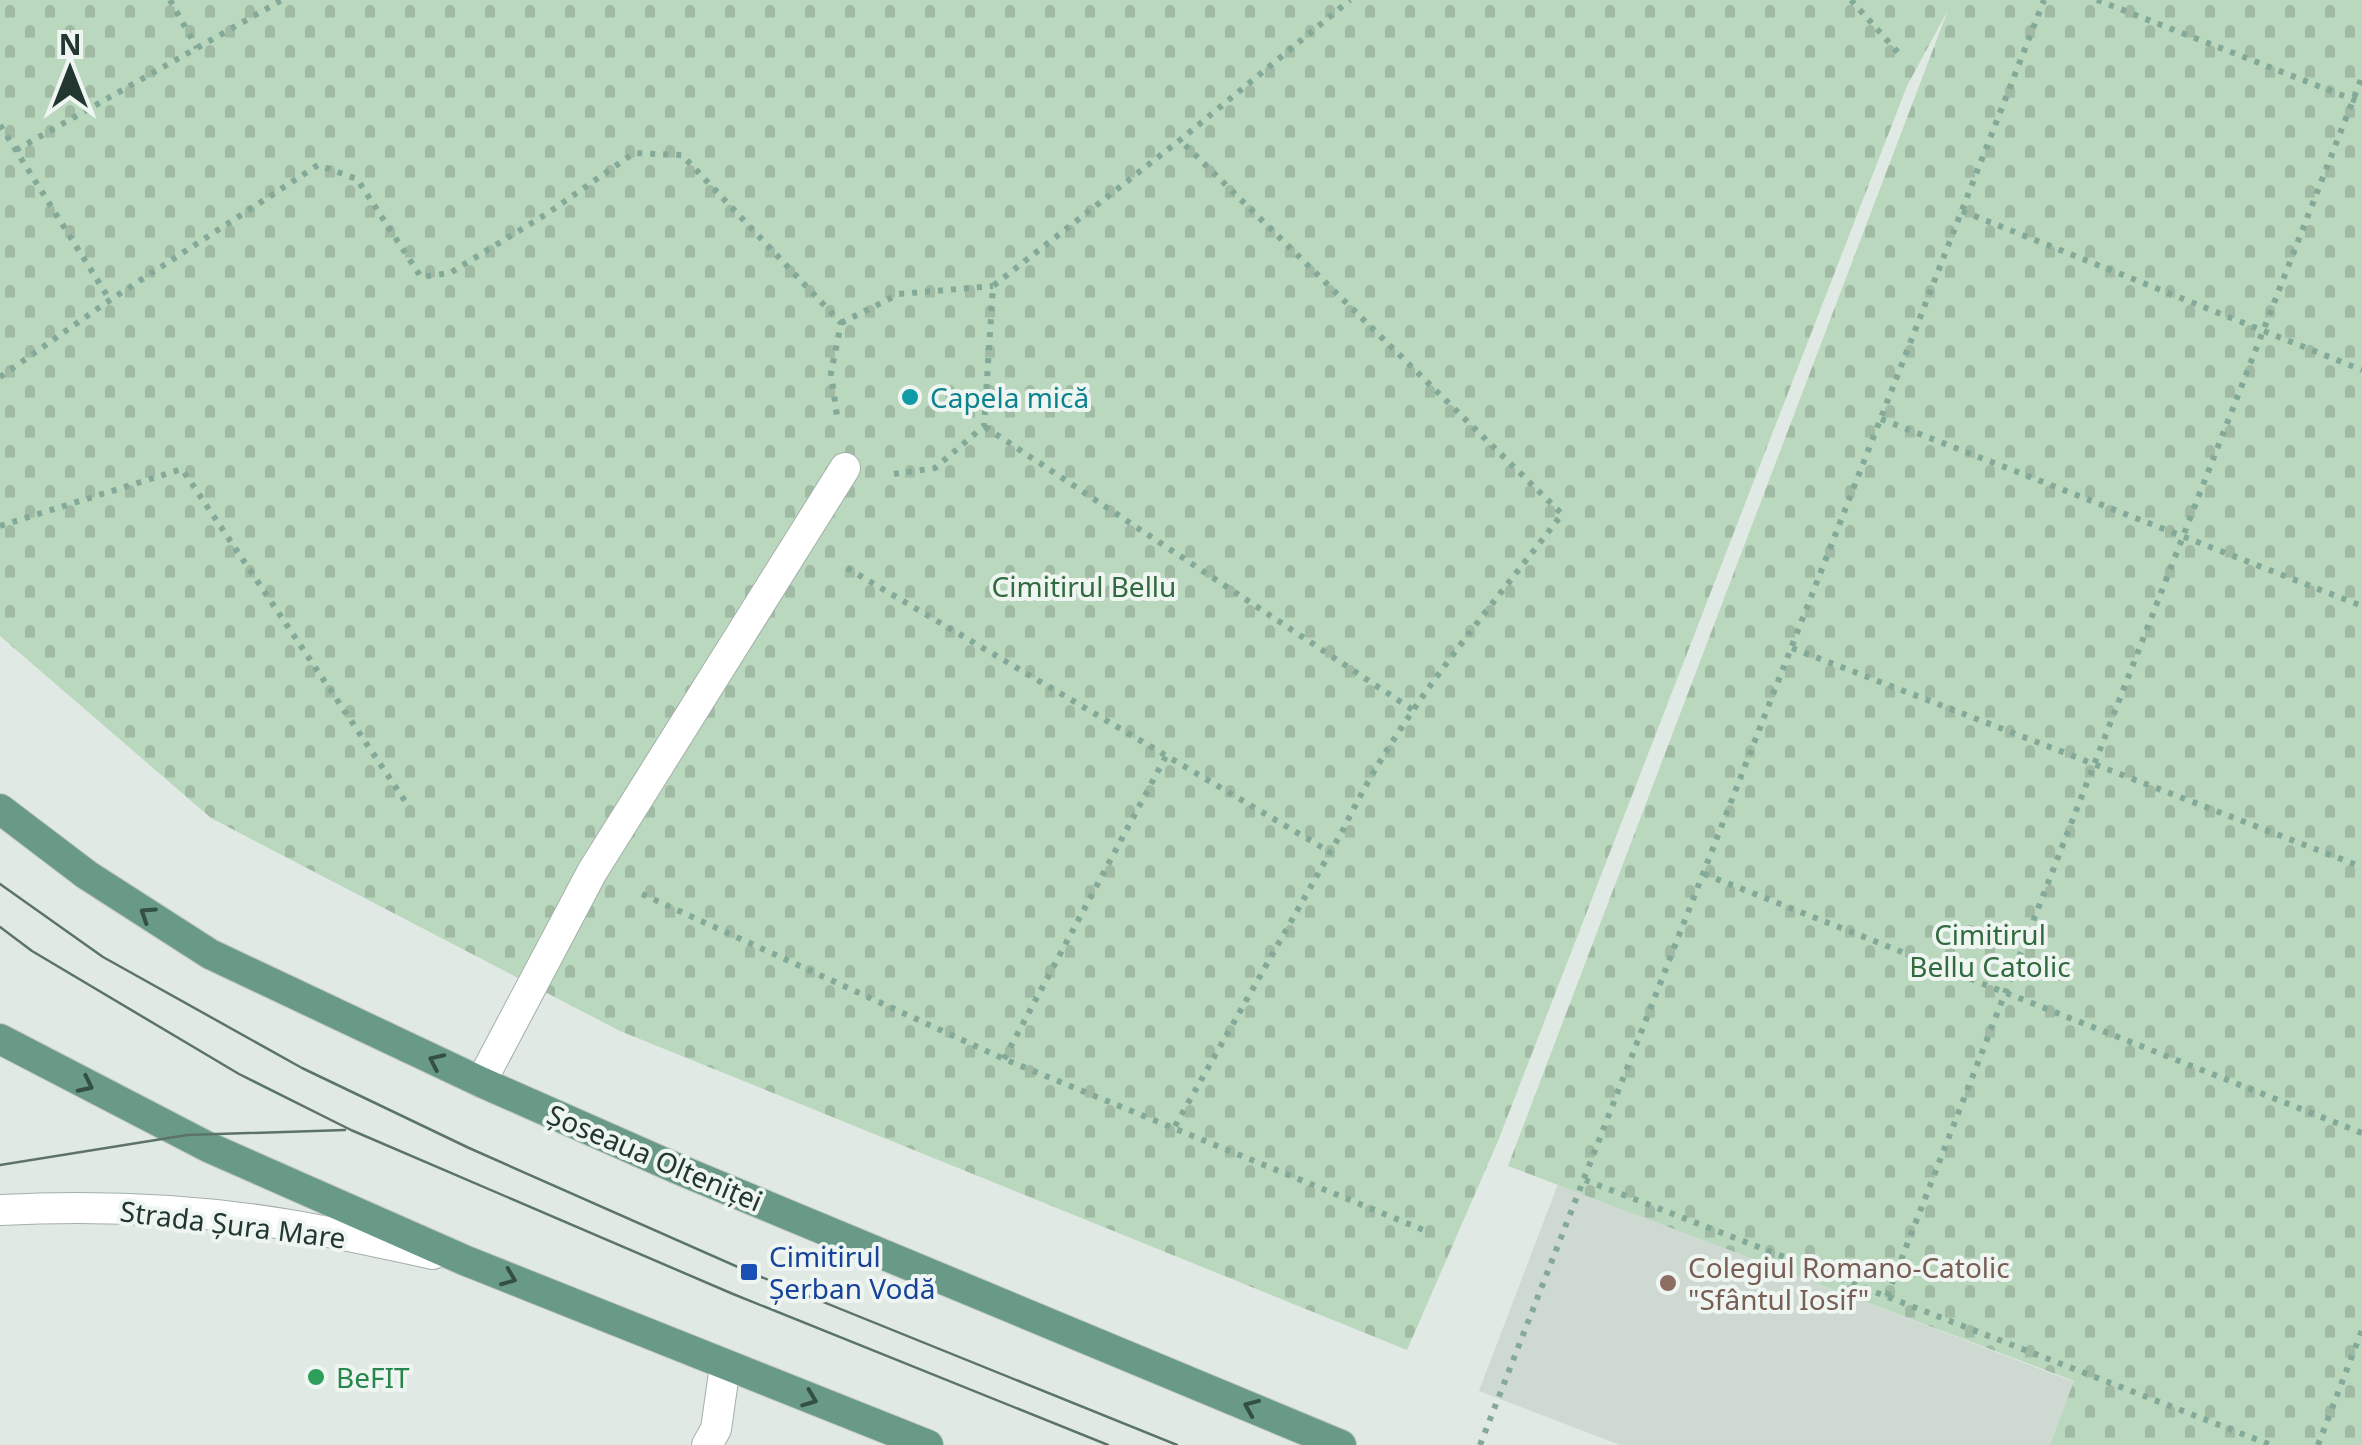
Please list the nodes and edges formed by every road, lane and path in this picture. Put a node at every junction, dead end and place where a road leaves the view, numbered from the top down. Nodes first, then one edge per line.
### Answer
1 (170, 0) edge
2 (282, 0) edge
3 (1350, 0) edge
4 (1851, 0) edge
5 (2044, 0) edge
6 (2096, 0) edge
7 (198, 48) junction
8 (1903, 58) dead end
9 (2362, 77) edge
10 (2362, 103) edge
11 (0, 124) edge
12 (1180, 140) junction
13 (16, 150) junction
14 (1962, 211) junction
15 (993, 286) junction
16 (110, 300) junction
17 (841, 323) junction
18 (2262, 330) junction
19 (2362, 370) edge
20 (0, 377) edge
21 (1881, 419) junction
22 (984, 426) junction
23 (844, 468) junction
24 (0, 526) edge
25 (2183, 536) junction
26 (798, 540) junction
27 (2362, 606) edge
28 (1792, 648) junction
29 (1413, 710) junction
30 (1166, 756) junction
31 (2094, 764) junction
32 (405, 801) dead end
33 (0, 810) edge
34 (1330, 852) junction
35 (2362, 866) edge
36 (592, 872) junction
37 (1704, 874) junction
38 (2005, 994) junction
39 (0, 1039) edge
40 (1004, 1059) junction
41 (481, 1082) junction
42 (1175, 1126) junction
43 (2362, 1133) edge
44 (1585, 1180) dead end
45 (0, 1210) edge
46 (1426, 1231) dead end
47 (464, 1260) junction
48 (1887, 1296) junction
49 (2362, 1330) edge
50 (725, 1366) junction
51 (706, 1445) edge
52 (928, 1445) edge
53 (1341, 1445) edge
54 (1480, 1445) edge
55 (2272, 1445) edge
56 (2318, 1445) edge

1 - 7 path
2 - 7 path
3 - 12 path
4 - 8 path
5 - 14 path
6 - 10 path
7 - 13 path
9 - 18 path
11 - 13 path
12 - 15 path
12 - 29 path
13 - 16 path
14 - 18 path
14 - 21 path
15 - 17 path
15 - 22 path
16 - 17 path
16 - 20 path
17 - 23 path
18 - 19 path
18 - 25 path
21 - 25 path
21 - 28 path
22 - 23 path
22 - 29 path
23 - 26 street
24 - 32 path
25 - 27 path
25 - 31 path
26 - 30 path
26 - 36 street
28 - 31 path
28 - 37 path
29 - 34 path
30 - 34 path
30 - 40 path
31 - 35 path
31 - 38 path
41 -> 33 main road, Șoseaua Olteniței
34 - 42 path
36 - 40 path
36 - 41 street
37 - 38 path
37 - 54 path
38 - 43 path
38 - 48 path
39 -> 47 main road
40 - 42 path
53 -> 41 main road, Șoseaua Olteniței
42 - 46 path
44 - 48 path
45 - 47 street, Strada Șura Mare
47 -> 50 main road
48 - 55 path
49 - 56 path
50 - 51 street
50 -> 52 main road

